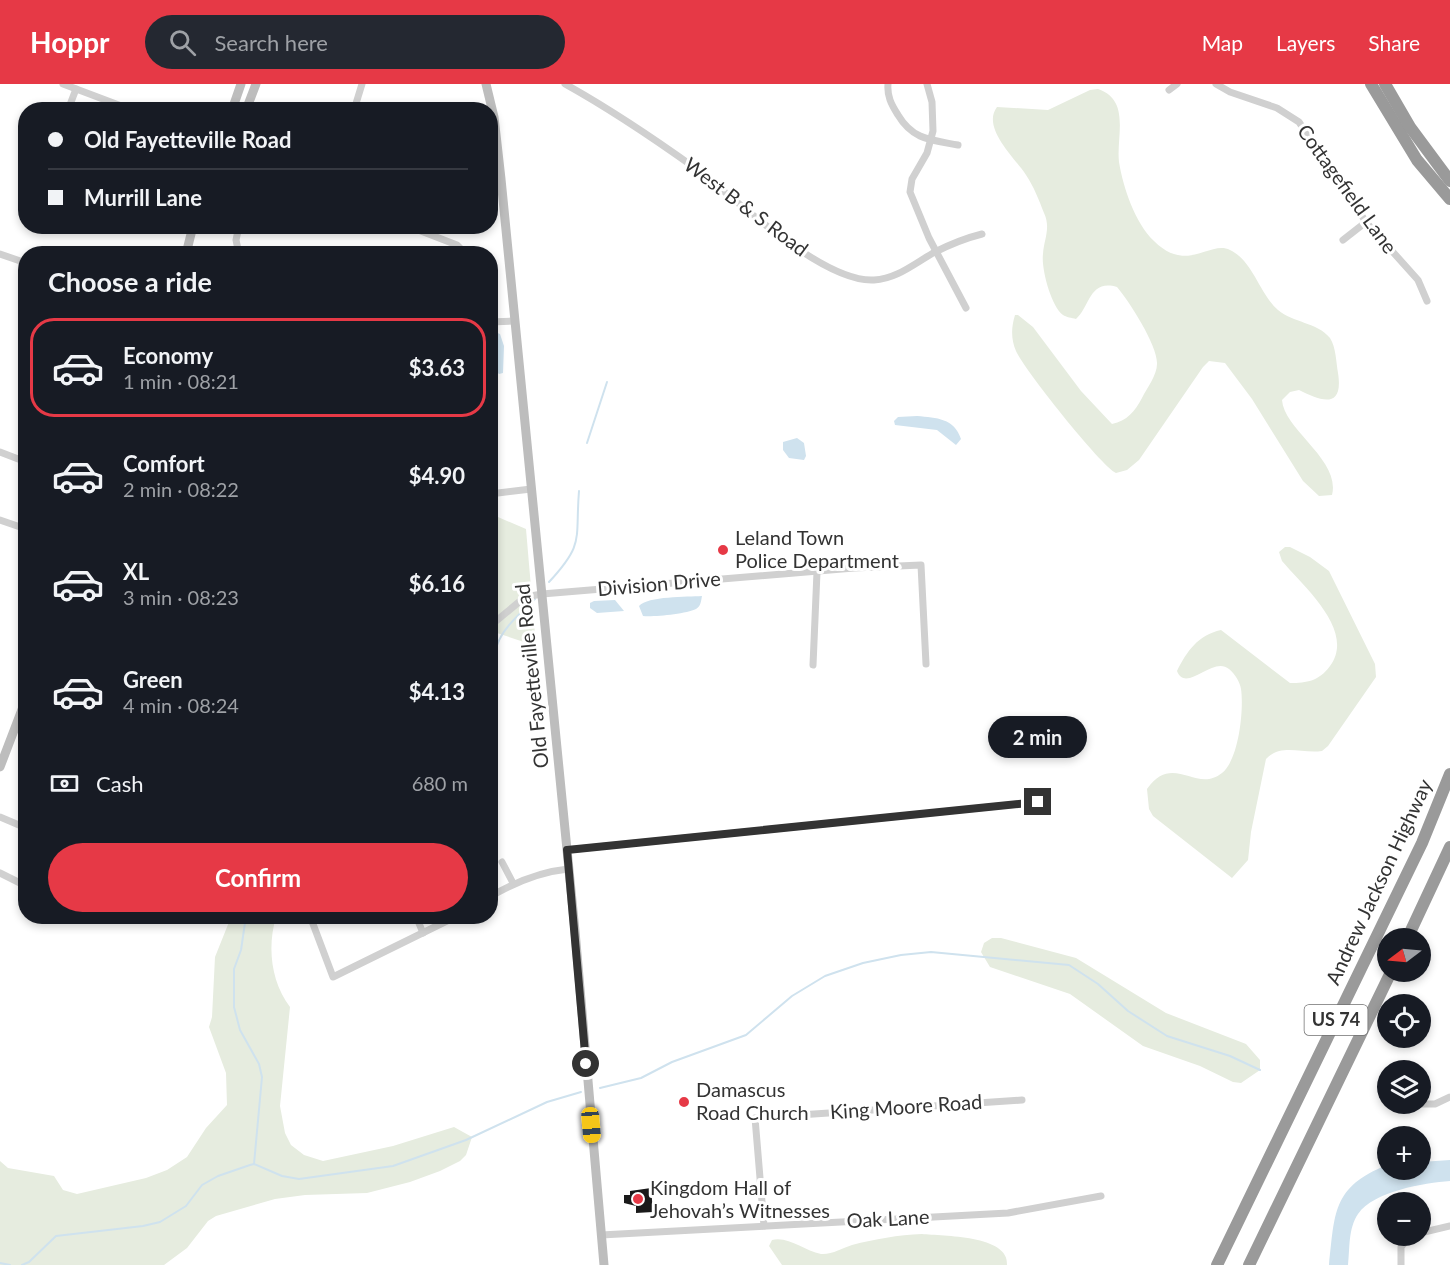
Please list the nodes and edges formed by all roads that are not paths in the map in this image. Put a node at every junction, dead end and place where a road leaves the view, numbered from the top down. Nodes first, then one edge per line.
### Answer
1 (63, 84) edge
2 (241, 84) edge
3 (256, 84) edge
4 (362, 84) edge
5 (486, 84) edge
6 (565, 84) edge
7 (888, 84) edge
8 (927, 84) edge
9 (1177, 84) edge
10 (1216, 84) edge
11 (1371, 84) edge
12 (1385, 84) edge
13 (76, 89) junction
14 (1169, 90) dead end
15 (71, 102) edge
16 (111, 102) edge
17 (235, 102) edge
18 (249, 102) edge
19 (356, 102) edge
20 (490, 102) edge
21 (931, 140) junction
22 (957, 146) dead end
23 (498, 155) edge
24 (1450, 182) edge
25 (1450, 199) edge
26 (1366, 222) junction
27 (429, 234) edge
28 (981, 234) dead end
29 (1343, 240) dead end
30 (458, 246) edge
31 (936, 252) junction
32 (0, 254) edge
33 (18, 260) edge
34 (1427, 301) dead end
35 (966, 308) dead end
36 (498, 321) edge
37 (514, 321) junction
38 (0, 452) edge
39 (18, 459) edge
40 (531, 489) junction
41 (498, 493) edge
42 (0, 520) edge
43 (18, 526) edge
44 (818, 572) junction
45 (542, 594) junction
46 (498, 619) edge
47 (926, 664) dead end
48 (813, 665) dead end
49 (18, 722) edge
50 (0, 767) edge
51 (1450, 774) edge
52 (1038, 802) dead end
53 (0, 817) edge
54 (18, 825) edge
55 (1450, 847) edge
56 (567, 850) junction
57 (502, 862) dead end
58 (568, 869) junction
59 (0, 873) edge
60 (18, 882) edge
61 (513, 883) junction
62 (498, 892) edge
63 (313, 924) edge
64 (419, 924) edge
65 (441, 924) edge
66 (1412, 928) edge
67 (423, 933) junction
68 (1386, 982) edge
69 (1450, 1097) edge
70 (1022, 1100) dead end
71 (1431, 1104) edge
72 (1101, 1196) dead end
73 (764, 1226) junction
74 (1450, 1226) edge
75 (1431, 1230) edge
76 (601, 1235) junction
77 (1402, 1246) edge
78 (604, 1265) edge
79 (1217, 1265) edge
80 (1250, 1265) edge
81 (1401, 1265) edge

1 - 13 street
2 - 17 street
3 - 18 street
4 - 19 street
5 - 20 street, Old Fayetteville Road
6 - 31 street, West B & S Road
7 - 21 street
8 - 21 street
9 - 14 street
10 - 26 street, Cottagefield Lane
11 - 25 highway
12 - 24 highway
13 - 15 street
13 - 16 street
21 - 22 street
21 - 31 street
23 - 37 street, Old Fayetteville Road
26 - 29 street
26 - 34 street, Cottagefield Lane
27 - 30 street
28 - 31 street, West B & S Road
31 - 35 street
32 - 33 street
36 - 37 street
37 - 40 street, Old Fayetteville Road
38 - 39 street
40 - 41 street
40 - 45 street, Old Fayetteville Road
42 - 43 street
44 - 45 street, Division Drive
44 - 47 street, Division Drive
44 - 48 street
45 - 46 street, Division Drive
45 - 56 street, Old Fayetteville Road
49 - 50 street
51 - 79 highway, Andrew Jackson Highway / US 74
52 - 56 street
53 - 54 street
55 - 66 highway
56 - 58 street, Old Fayetteville Road
57 - 61 street
58 - 61 street
58 - 76 street, Old Fayetteville Road
59 - 60 street
61 - 62 street
63 - 67 street
64 - 67 street
65 - 67 street
68 - 80 highway, US 74
69 - 71 street
70 - 73 street, King Moore Road
72 - 73 street, Oak Lane
73 - 76 street, Oak Lane
74 - 75 street
76 - 78 street, Old Fayetteville Road
77 - 81 street

